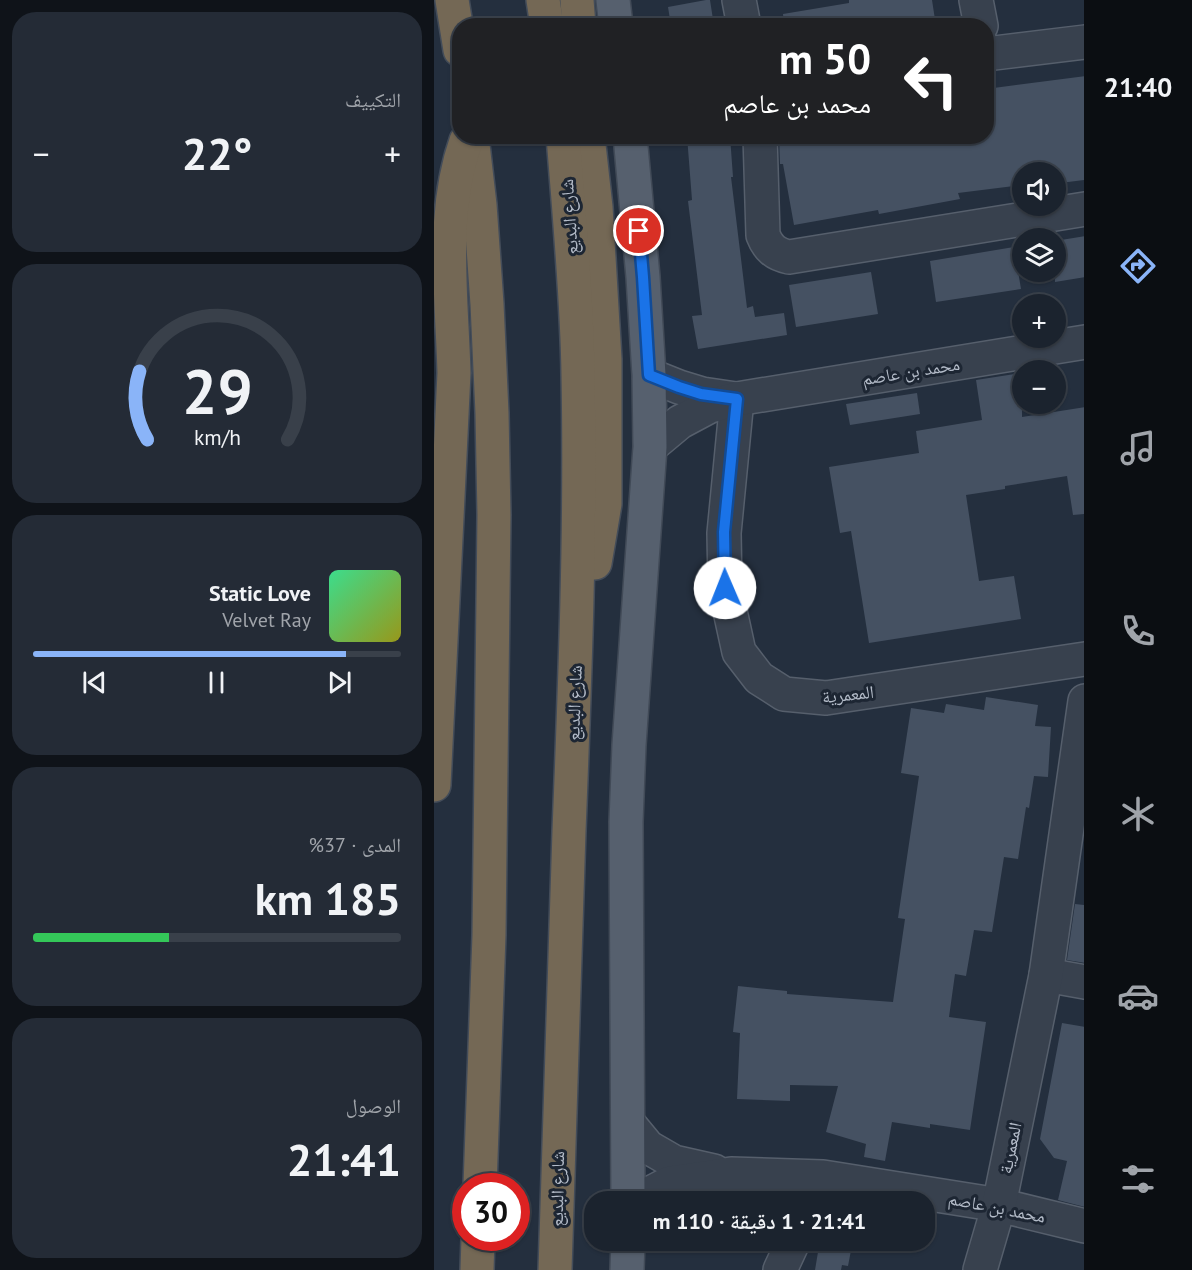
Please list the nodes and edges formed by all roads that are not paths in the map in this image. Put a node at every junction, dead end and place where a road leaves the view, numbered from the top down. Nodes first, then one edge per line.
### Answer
1 (452, 0) edge
2 (544, 0) edge
3 (577, 0) edge
4 (613, 0) edge
5 (739, 0) edge
6 (976, 0) edge
7 (455, 18) edge
8 (546, 18) edge
9 (578, 18) edge
10 (615, 18) edge
11 (742, 18) edge
12 (980, 18) edge
13 (1085, 42) edge
14 (994, 46) edge
15 (466, 144) edge
16 (471, 144) edge
17 (564, 144) edge
18 (589, 144) edge
19 (630, 144) edge
20 (760, 144) edge
21 (1085, 209) edge
22 (1085, 342) edge
23 (649, 375) junction
24 (737, 399) junction
25 (650, 447) junction
26 (1085, 659) edge
27 (575, 677) junction
28 (1085, 701) edge
29 (434, 784) edge
30 (1046, 975) junction
31 (1085, 981) edge
32 (629, 1124) junction
33 (480, 1173) edge
34 (731, 1174) junction
35 (818, 1189) edge
36 (628, 1191) edge
37 (655, 1191) edge
38 (999, 1205) junction
39 (1085, 1226) edge
40 (478, 1251) edge
41 (628, 1251) edge
42 (789, 1251) edge
43 (477, 1270) edge
44 (556, 1270) edge
45 (627, 1270) edge
46 (780, 1270) edge
47 (980, 1270) edge

1 - 7 highway
2 - 8 highway
3 - 9 highway
4 - 10 main road
5 - 11 street
6 - 12 street
13 - 14 street
15 - 29 highway
16 - 33 highway
17 - 27 highway, شارع البديع
18 - 27 highway
19 - 23 main road
20 - 21 street
22 - 24 street, محمد بن عاصم
23 - 24 street, محمد بن عاصم
23 - 25 main road
24 - 25 street, محمد بن عاصم
24 - 26 street, المعمرية
25 - 32 main road
27 - 44 highway, شارع البديع
28 - 30 street, المعمرية
30 - 31 street
30 - 38 street, المعمرية
32 - 34 street, محمد بن عاصم
32 - 36 main road
34 - 35 street, محمد بن عاصم
34 - 37 street, محمد بن عاصم
35 - 38 street, محمد بن عاصم
38 - 39 street, محمد بن عاصم
38 - 47 street, المعمرية
40 - 43 highway
41 - 45 main road
42 - 46 street

